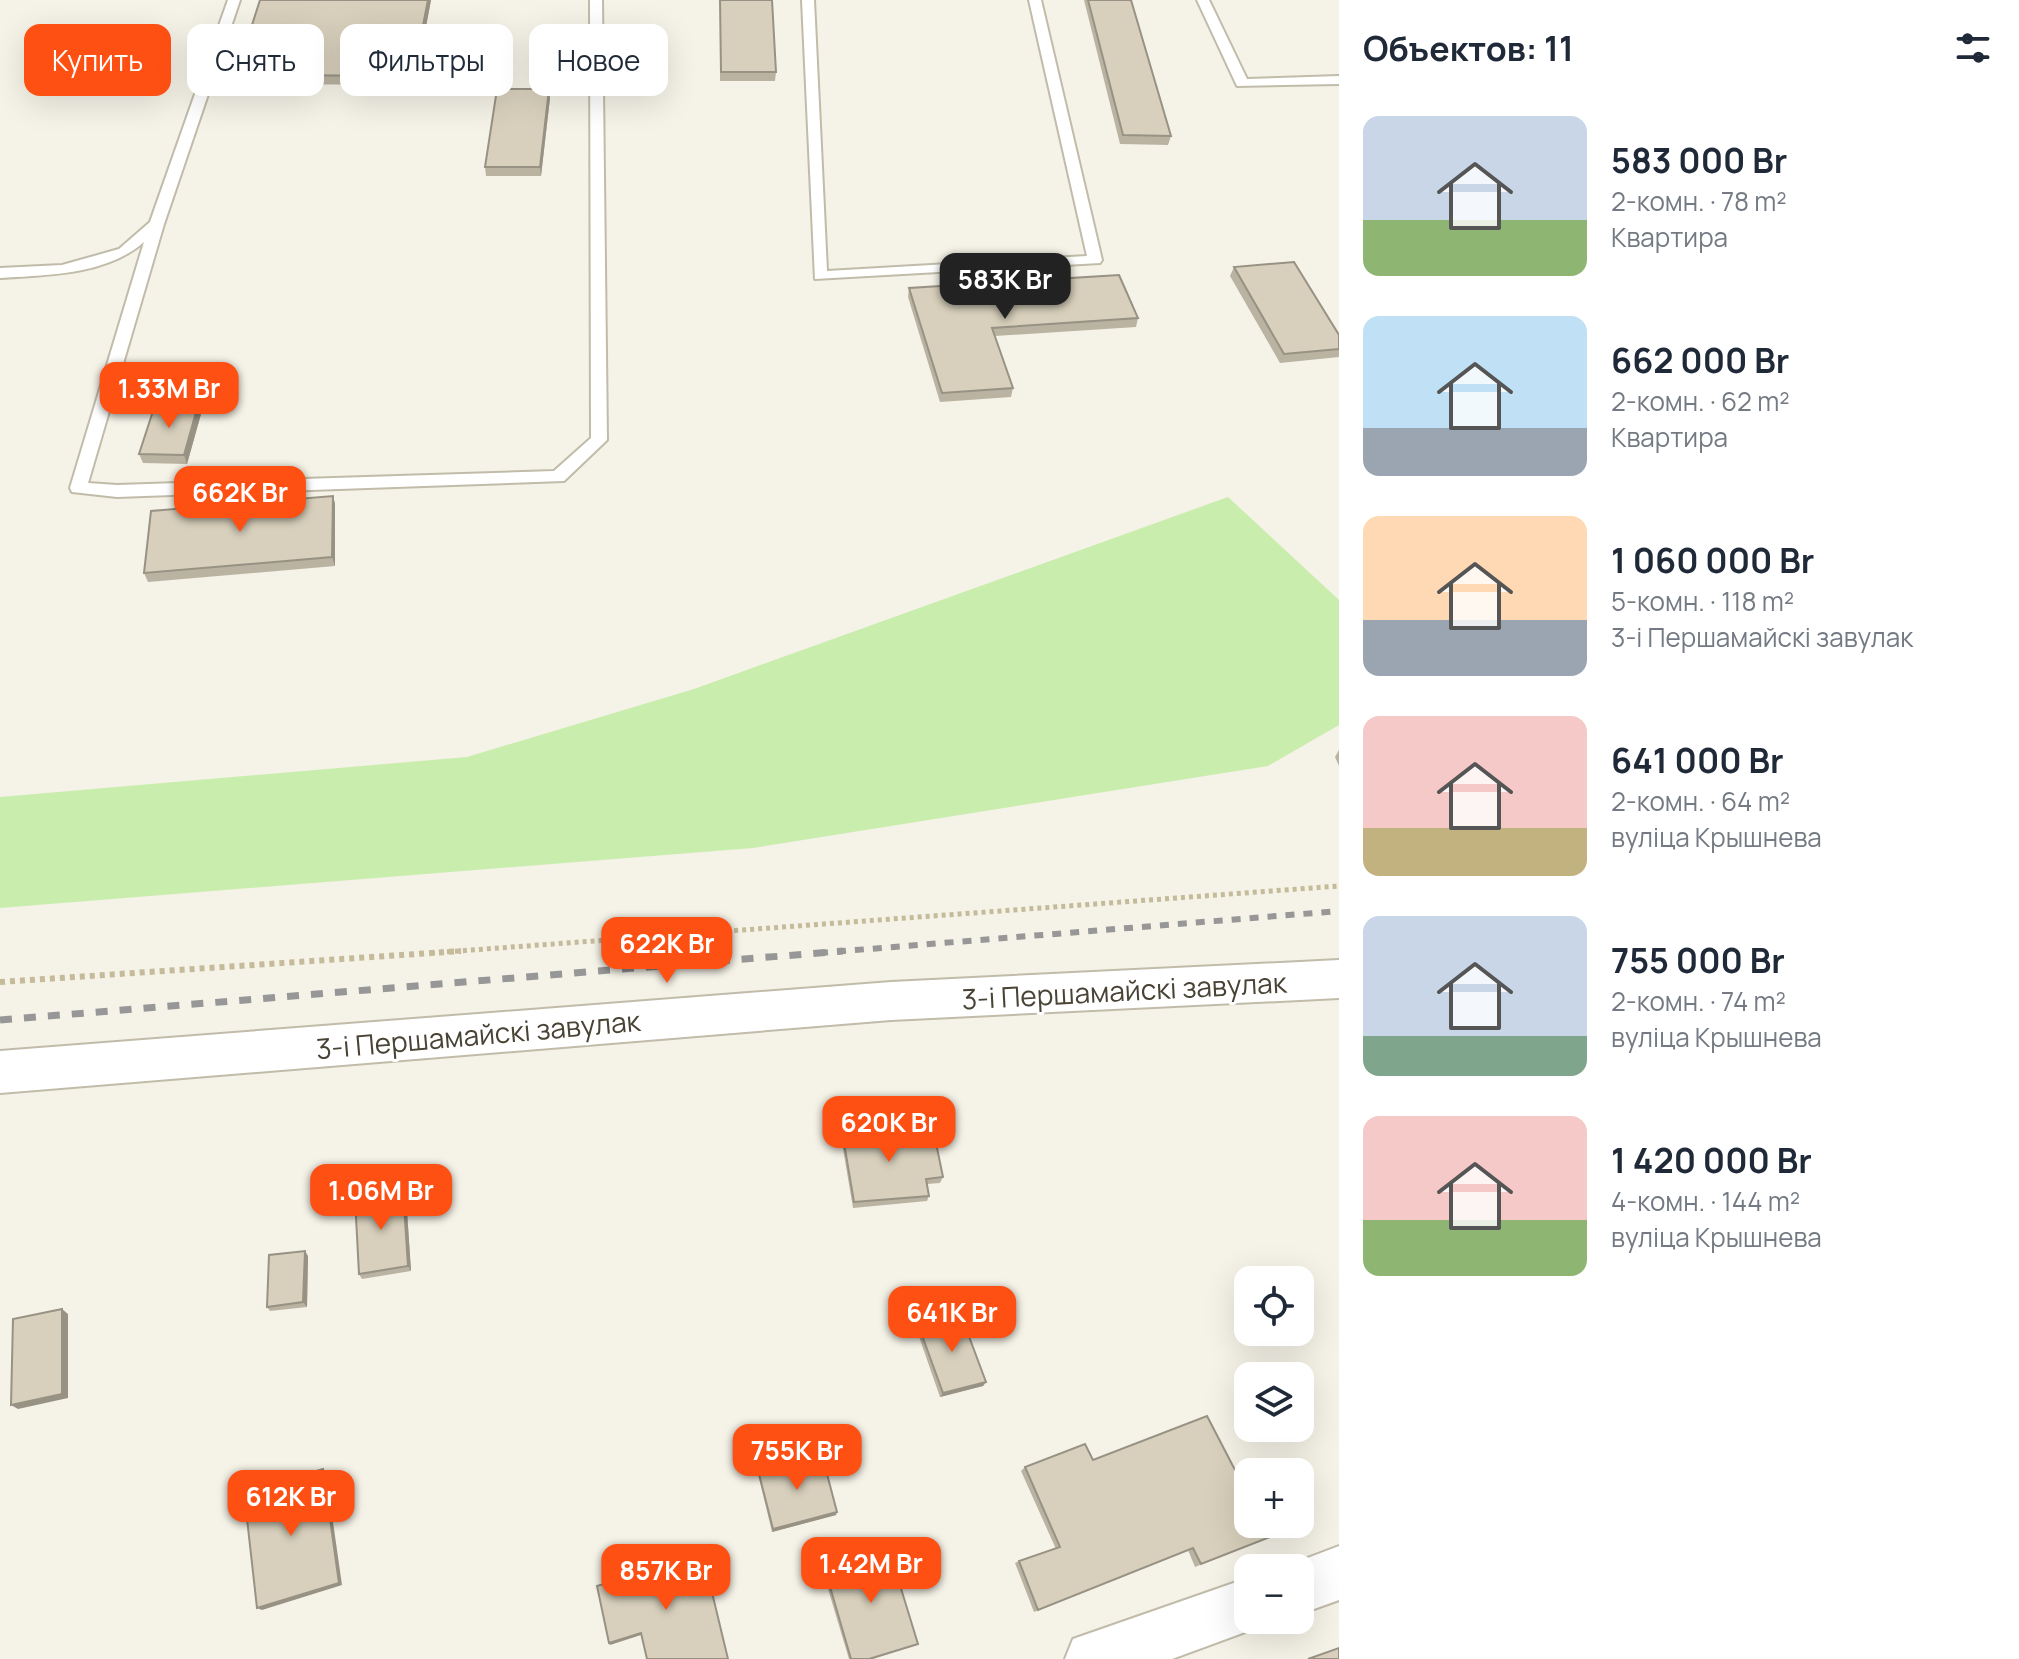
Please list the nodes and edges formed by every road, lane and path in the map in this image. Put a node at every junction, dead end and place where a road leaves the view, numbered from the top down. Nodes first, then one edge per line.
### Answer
1 (234, 0) edge
2 (596, 0) edge
3 (808, 0) edge
4 (1035, 0) edge
5 (1203, 0) edge
6 (1339, 80) edge
7 (157, 224) junction
8 (0, 273) edge
9 (1339, 886) edge
10 (1339, 979) edge
11 (0, 982) edge
12 (0, 1072) edge
13 (1339, 1573) edge
14 (1314, 1582) edge
15 (1234, 1610) edge
16 (1093, 1659) edge

1 - 7 lane
2 - 7 lane
3 - 4 lane
5 - 6 lane
7 - 8 lane
9 - 11 path
10 - 12 street, 3-і Першамайскі завулак
13 - 14 street
15 - 16 street

